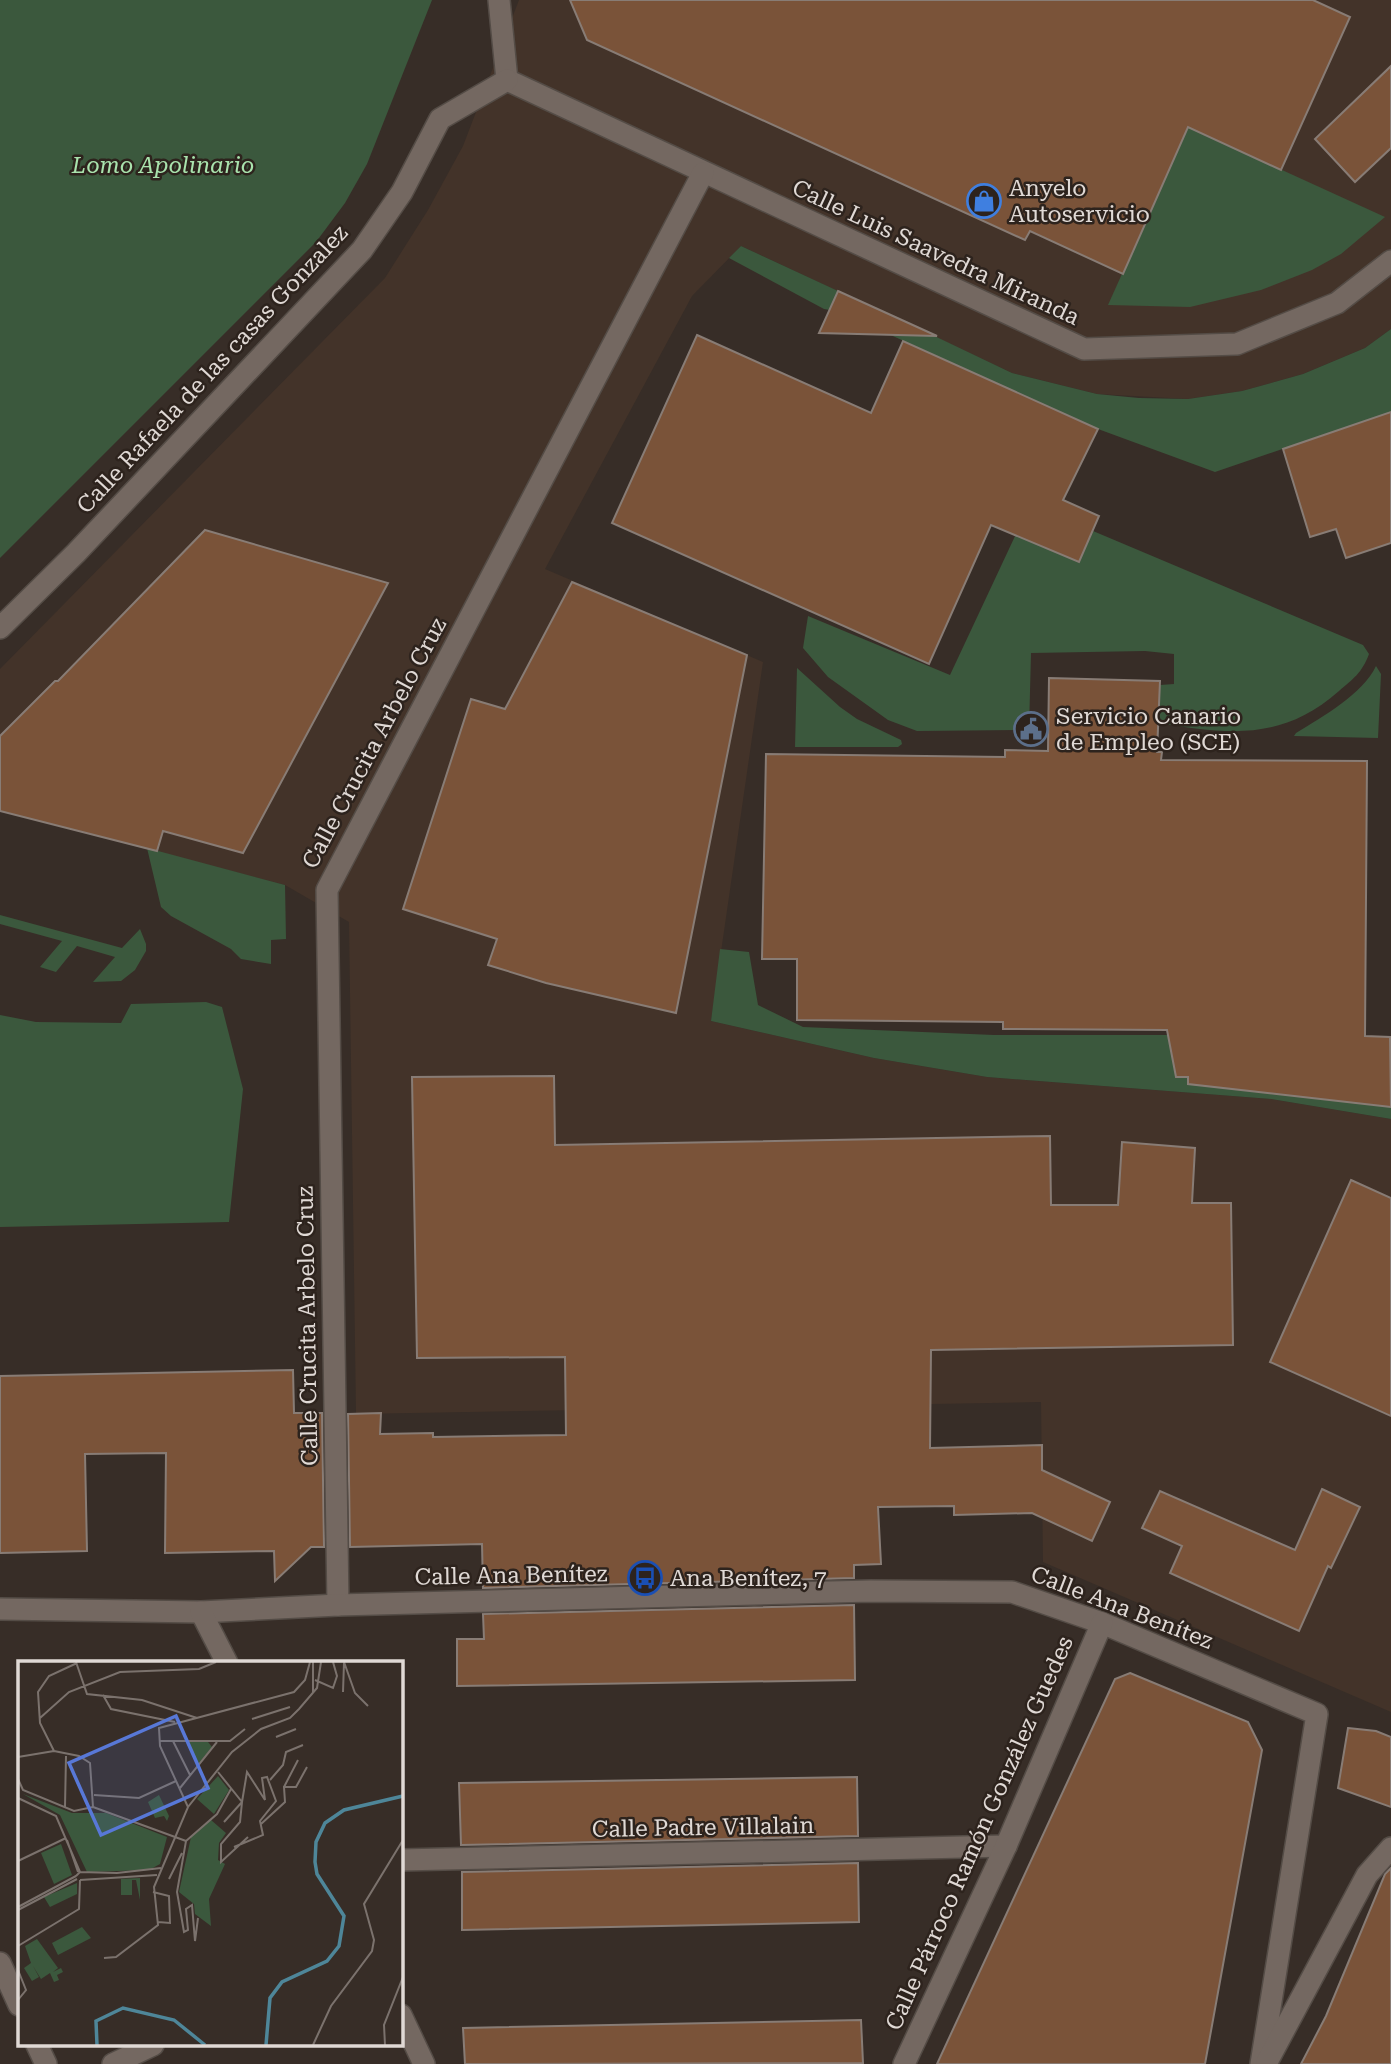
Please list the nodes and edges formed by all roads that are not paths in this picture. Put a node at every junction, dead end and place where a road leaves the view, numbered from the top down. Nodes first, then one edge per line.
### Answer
1 (499, 0) edge
2 (507, 80) junction
3 (703, 173) junction
4 (1391, 261) edge
5 (0, 628) edge
6 (338, 1605) junction
7 (0, 1609) edge
8 (201, 1612) junction
9 (1102, 1623) junction
10 (226, 1661) edge
11 (1006, 1846) junction
12 (1391, 1847) edge
13 (402, 1860) edge
14 (0, 1963) edge
15 (18, 2003) edge
16 (402, 2017) edge
17 (37, 2046) edge
18 (151, 2046) edge
19 (46, 2064) edge
20 (113, 2064) edge
21 (424, 2064) edge
22 (904, 2064) edge
23 (1261, 2064) edge
24 (1266, 2064) edge

1 - 2 street
2 - 3 street, Calle Luis Saavedra Miranda
2 - 5 street, Calle Rafaela de las casas Gonzalez
3 - 4 street, Calle Luis Saavedra Miranda
3 - 6 street, Calle Crucita Arbelo Cruz
6 - 8 street, Calle Ana Benítez
6 - 9 street, Calle Ana Benítez
7 - 8 street, Calle Ana Benítez
8 - 10 street
9 - 11 street, Calle Párroco Ramón González Guedes
9 - 23 street, Calle Ana Benítez
11 - 13 street, Calle Padre Villalain
11 - 22 street, Calle Párroco Ramón González Guedes
12 - 24 street
14 - 15 street
16 - 21 street
17 - 19 street
18 - 20 street

